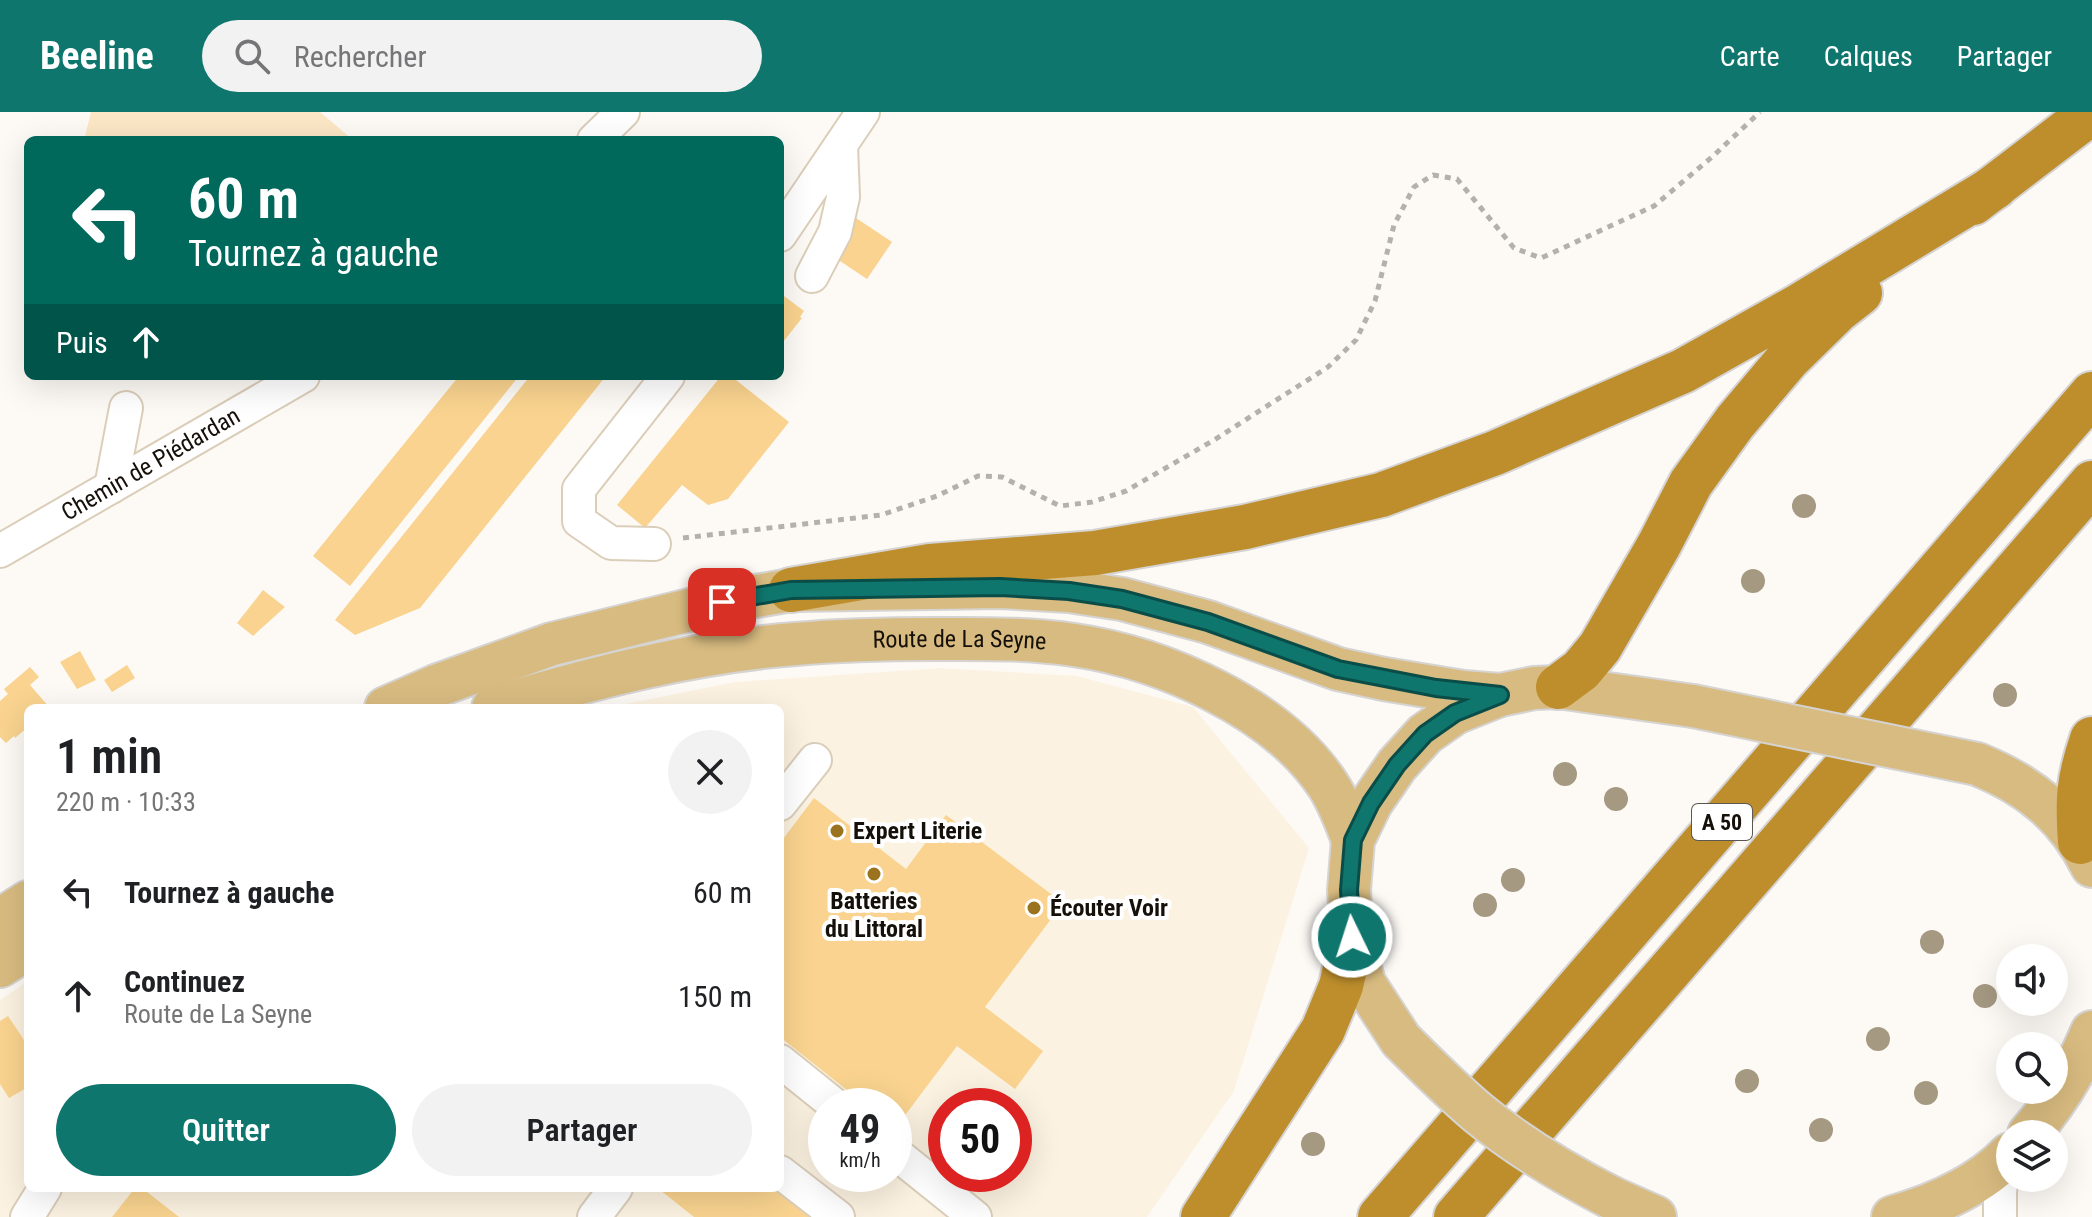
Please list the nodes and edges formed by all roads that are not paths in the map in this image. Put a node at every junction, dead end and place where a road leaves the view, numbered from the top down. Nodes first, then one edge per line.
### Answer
1 (623, 112) edge
2 (863, 112) edge
3 (2092, 112) edge
4 (598, 136) edge
5 (841, 145) junction
6 (1995, 187) junction
7 (784, 229) edge
8 (812, 276) dead end
9 (296, 380) edge
10 (665, 380) edge
11 (2092, 394) edge
12 (126, 408) dead end
13 (2092, 483) edge
14 (111, 487) junction
15 (654, 544) road end
16 (0, 551) edge
17 (791, 590) junction
18 (1558, 687) junction
19 (1500, 695) junction
20 (395, 704) edge
21 (506, 704) edge
22 (2092, 739) edge
23 (815, 760) dead end
24 (784, 799) edge
25 (1353, 840) junction
26 (2086, 854) edge
27 (24, 905) edge
28 (0, 920) edge
29 (1352, 937) junction
30 (24, 953) edge
31 (24, 955) edge
32 (0, 966) edge
33 (0, 981) edge
34 (2087, 1051) edge
35 (784, 1064) edge
36 (814, 1088) edge
37 (2039, 1120) edge
38 (1996, 1163) edge
39 (912, 1166) edge
40 (784, 1175) edge
41 (43, 1192) edge
42 (613, 1192) edge
43 (2000, 1192) edge
44 (27, 1217) edge
45 (594, 1217) edge
46 (838, 1217) edge
47 (975, 1217) edge
48 (1203, 1217) edge
49 (1380, 1217) edge
50 (1456, 1217) edge
51 (1655, 1217) edge
52 (1893, 1217) edge
53 (2000, 1217) edge

1 - 4 street
2 - 5 street
3 - 6 highway
5 - 7 street
5 - 8 street
6 - 17 highway
6 - 18 highway
9 - 14 street, Chemin de Piédardan
10 - 15 street
11 - 49 highway, A 50
12 - 14 street
13 - 50 highway, A 50
14 - 16 street, Chemin de Piédardan
17 - 19 main road
17 - 20 main road
18 - 19 main road
18 - 26 main road, bridge
19 - 25 main road
21 - 25 main road, Route de La Seyne
22 - 26 highway
23 - 24 street
25 - 29 main road
27 - 28 main road
29 - 48 highway
29 - 51 main road, bridge
30 - 32 main road
31 - 33 street
34 - 37 main road
35 - 36 street
38 - 52 main road
39 - 47 street
40 - 46 street
41 - 44 street
42 - 45 street
43 - 53 street

